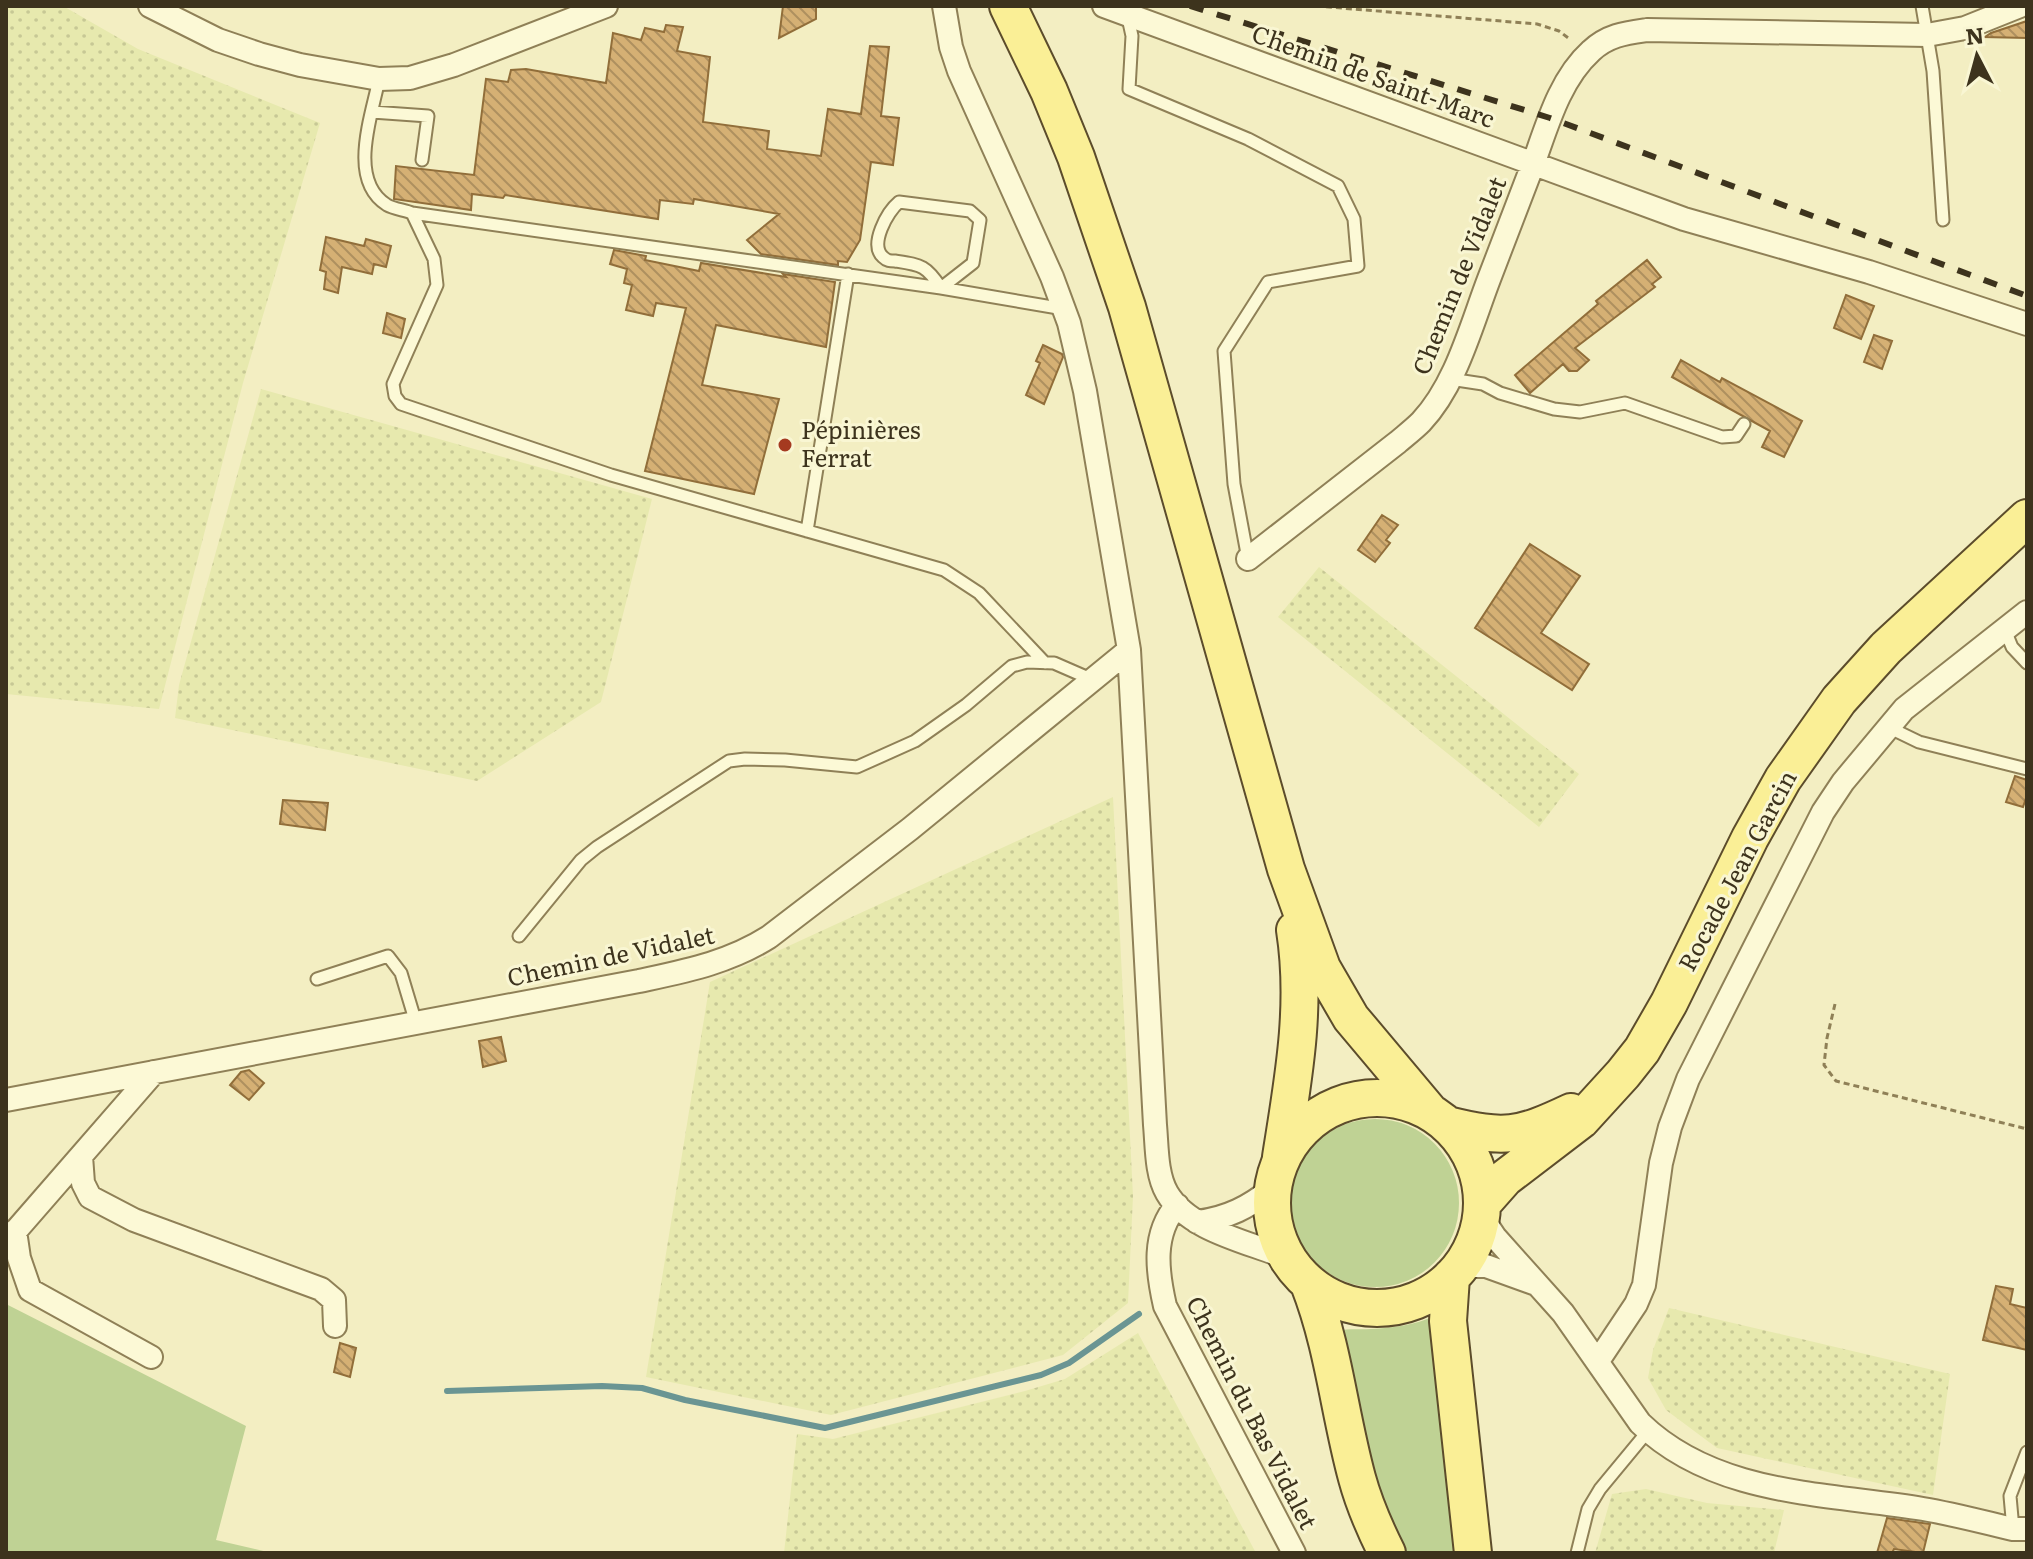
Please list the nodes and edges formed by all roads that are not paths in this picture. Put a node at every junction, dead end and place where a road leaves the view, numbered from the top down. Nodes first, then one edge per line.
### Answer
1 (150, 6) edge
2 (606, 6) edge
3 (944, 6) edge
4 (1104, 6) edge
5 (1922, 6) edge
6 (2020, 6) edge
7 (1009, 9) edge
8 (1127, 13) junction
9 (1927, 35) junction
10 (379, 79) junction
11 (372, 112) junction
12 (422, 160) dead end
13 (1533, 164) junction
14 (412, 213) junction
15 (1943, 220) dead end
16 (848, 274) junction
17 (941, 288) junction
18 (1064, 309) junction
19 (2027, 324) edge
20 (1449, 379) junction
21 (1744, 424) dead end
22 (2027, 518) edge
23 (807, 531) junction
24 (1248, 559) joint
25 (2027, 612) edge
26 (2005, 630) junction
27 (1129, 650) junction
28 (1045, 663) junction
29 (2027, 663) edge
30 (1093, 680) junction
31 (1888, 727) junction
32 (2027, 769) edge
33 (1286, 869) junction
34 (519, 936) dead end
35 (317, 979) dead end
36 (416, 1023) junction
37 (154, 1072) junction
38 (1598, 1099) junction
39 (6, 1100) edge
40 (1439, 1118) junction
41 (81, 1156) junction
42 (1277, 1174) junction
43 (1177, 1205) junction
44 (1482, 1210) junction
45 (1197, 1222) junction
46 (10, 1236) edge
47 (1298, 1271) junction
48 (1456, 1272) junction
49 (1539, 1285) junction
50 (335, 1326) dead end
51 (151, 1357) dead end
52 (1598, 1361) junction
53 (1648, 1431) junction
54 (2027, 1452) edge
55 (2020, 1529) edge
56 (1294, 1553) edge
57 (1387, 1553) edge
58 (1473, 1553) edge
59 (1577, 1553) edge

1 - 10 street
2 - 10 street
3 - 18 street
4 - 8 street, Chemin de Saint-Marc
5 - 9 lane
6 - 9 street
7 - 33 main road
8 - 13 street, Chemin de Saint-Marc
8 - 24 lane
9 - 13 street, Chemin de Vidalet
9 - 15 lane
10 - 11 lane
11 - 12 lane
11 - 14 lane
13 - 19 street, Chemin de Saint-Marc
13 - 20 street, Chemin de Vidalet
14 - 16 lane
14 - 23 lane
16 - 17 lane
16 - 23 lane
17 - 17 lane
17 - 18 lane
18 - 27 street
20 - 21 lane
20 - 24 street, Chemin de Vidalet
22 - 38 main road, Rocade Jean Garcin
23 - 28 lane
25 - 26 street
26 - 29 lane
26 - 31 street
27 - 30 street, Chemin de Vidalet
27 - 43 street
28 - 30 lane
28 - 34 lane
30 - 36 street, Chemin de Vidalet
31 - 32 lane
31 - 52 street
33 - 40 main road
33 - 42 main road
35 - 36 lane
36 - 37 street, Chemin de Vidalet
37 - 39 street, Chemin de Vidalet
37 - 41 street
38 - 40 main road, Rocade Jean Garcin
38 - 44 main road, Rocade Jean Garcin
40 - 42 main road
40 - 44 main road
41 - 46 street
41 - 50 street
42 - 45 street
42 - 47 main road
43 - 45 street
43 - 56 street, Chemin du Bas Vidalet
44 - 48 main road
44 - 49 street
45 - 47 street
46 - 51 street
47 - 48 main road
47 - 57 main road
48 - 49 street
48 - 58 main road
49 - 52 street
52 - 53 street
53 - 55 street
53 - 59 lane
54 - 55 lane

